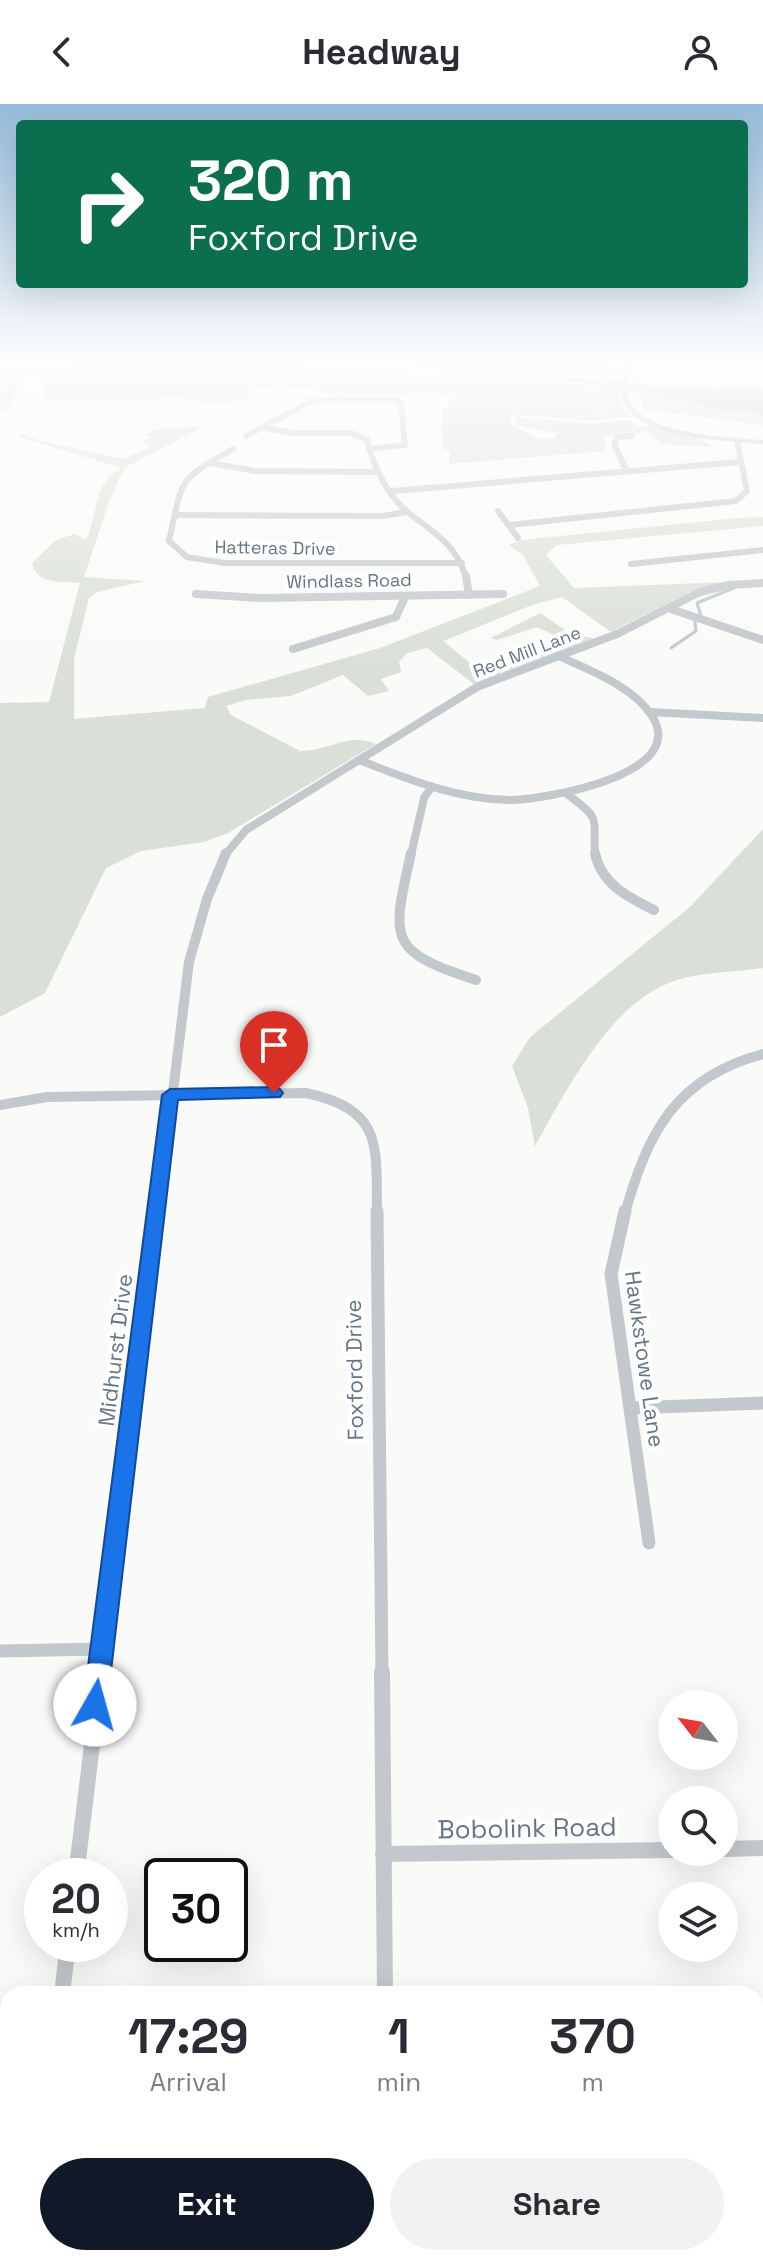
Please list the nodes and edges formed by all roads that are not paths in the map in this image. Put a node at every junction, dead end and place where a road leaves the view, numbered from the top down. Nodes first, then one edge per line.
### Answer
1 (373, 462) edge
2 (623, 462) edge
3 (740, 462) joint
4 (210, 463) joint
5 (626, 470) junction
6 (377, 472) junction
7 (392, 491) junction
8 (498, 511) dead end
9 (407, 512) junction
10 (175, 515) junction
11 (509, 525) junction
12 (518, 538) dead end
13 (763, 550) edge
14 (462, 563) junction
15 (631, 564) dead end
16 (763, 583) edge
17 (196, 594) dead end
18 (503, 594) dead end
19 (469, 595) junction
20 (405, 597) junction
21 (668, 608) junction
22 (763, 640) edge
23 (293, 649) dead end
24 (561, 657) junction
25 (650, 712) junction
26 (763, 718) edge
27 (359, 760) junction
28 (431, 788) junction
29 (567, 794) junction
30 (235, 838) joint
31 (654, 910) dead end
32 (476, 980) dead end
33 (763, 1054) edge
34 (170, 1095) junction
35 (0, 1105) edge
36 (763, 1403) edge
37 (632, 1408) junction
38 (649, 1543) dead end
39 (102, 1649) junction
40 (0, 1651) edge
41 (763, 1848) edge
42 (738, 1849) edge
43 (658, 1850) edge
44 (383, 1854) junction
45 (78, 1858) edge
46 (66, 1962) edge
47 (63, 1986) edge
48 (385, 1986) edge

1 - 6 street
2 - 5 street
3 - 5 street
3 - 11 street
4 - 6 street
4 - 10 street, Hatteras Drive
5 - 7 street
6 - 7 street
7 - 9 street
8 - 11 street
9 - 10 street
9 - 14 street
10 - 14 street, Hatteras Drive
11 - 12 street
13 - 15 street
14 - 19 street
16 - 21 street, Red Mill Lane
17 - 20 street, Windlass Road
18 - 19 street, Windlass Road
19 - 20 street, Windlass Road
20 - 23 street
21 - 22 street
21 - 24 street, Red Mill Lane
24 - 25 street
24 - 27 street, Red Mill Lane
25 - 26 street
25 - 29 street
27 - 28 street
27 - 30 street, Red Mill Lane
28 - 29 street
28 - 32 street
29 - 31 street
30 - 34 street, Midhurst Drive
33 - 37 street, Hawkstowe Lane
34 - 35 street, Foxford Drive
34 - 39 street, Midhurst Drive
34 - 44 street, Foxford Drive
36 - 37 street
37 - 38 street, Hawkstowe Lane
39 - 40 street
39 - 45 street, Midhurst Drive
41 - 42 street
43 - 44 street, Bobolink Road
44 - 48 street, Foxford Drive
46 - 47 street

